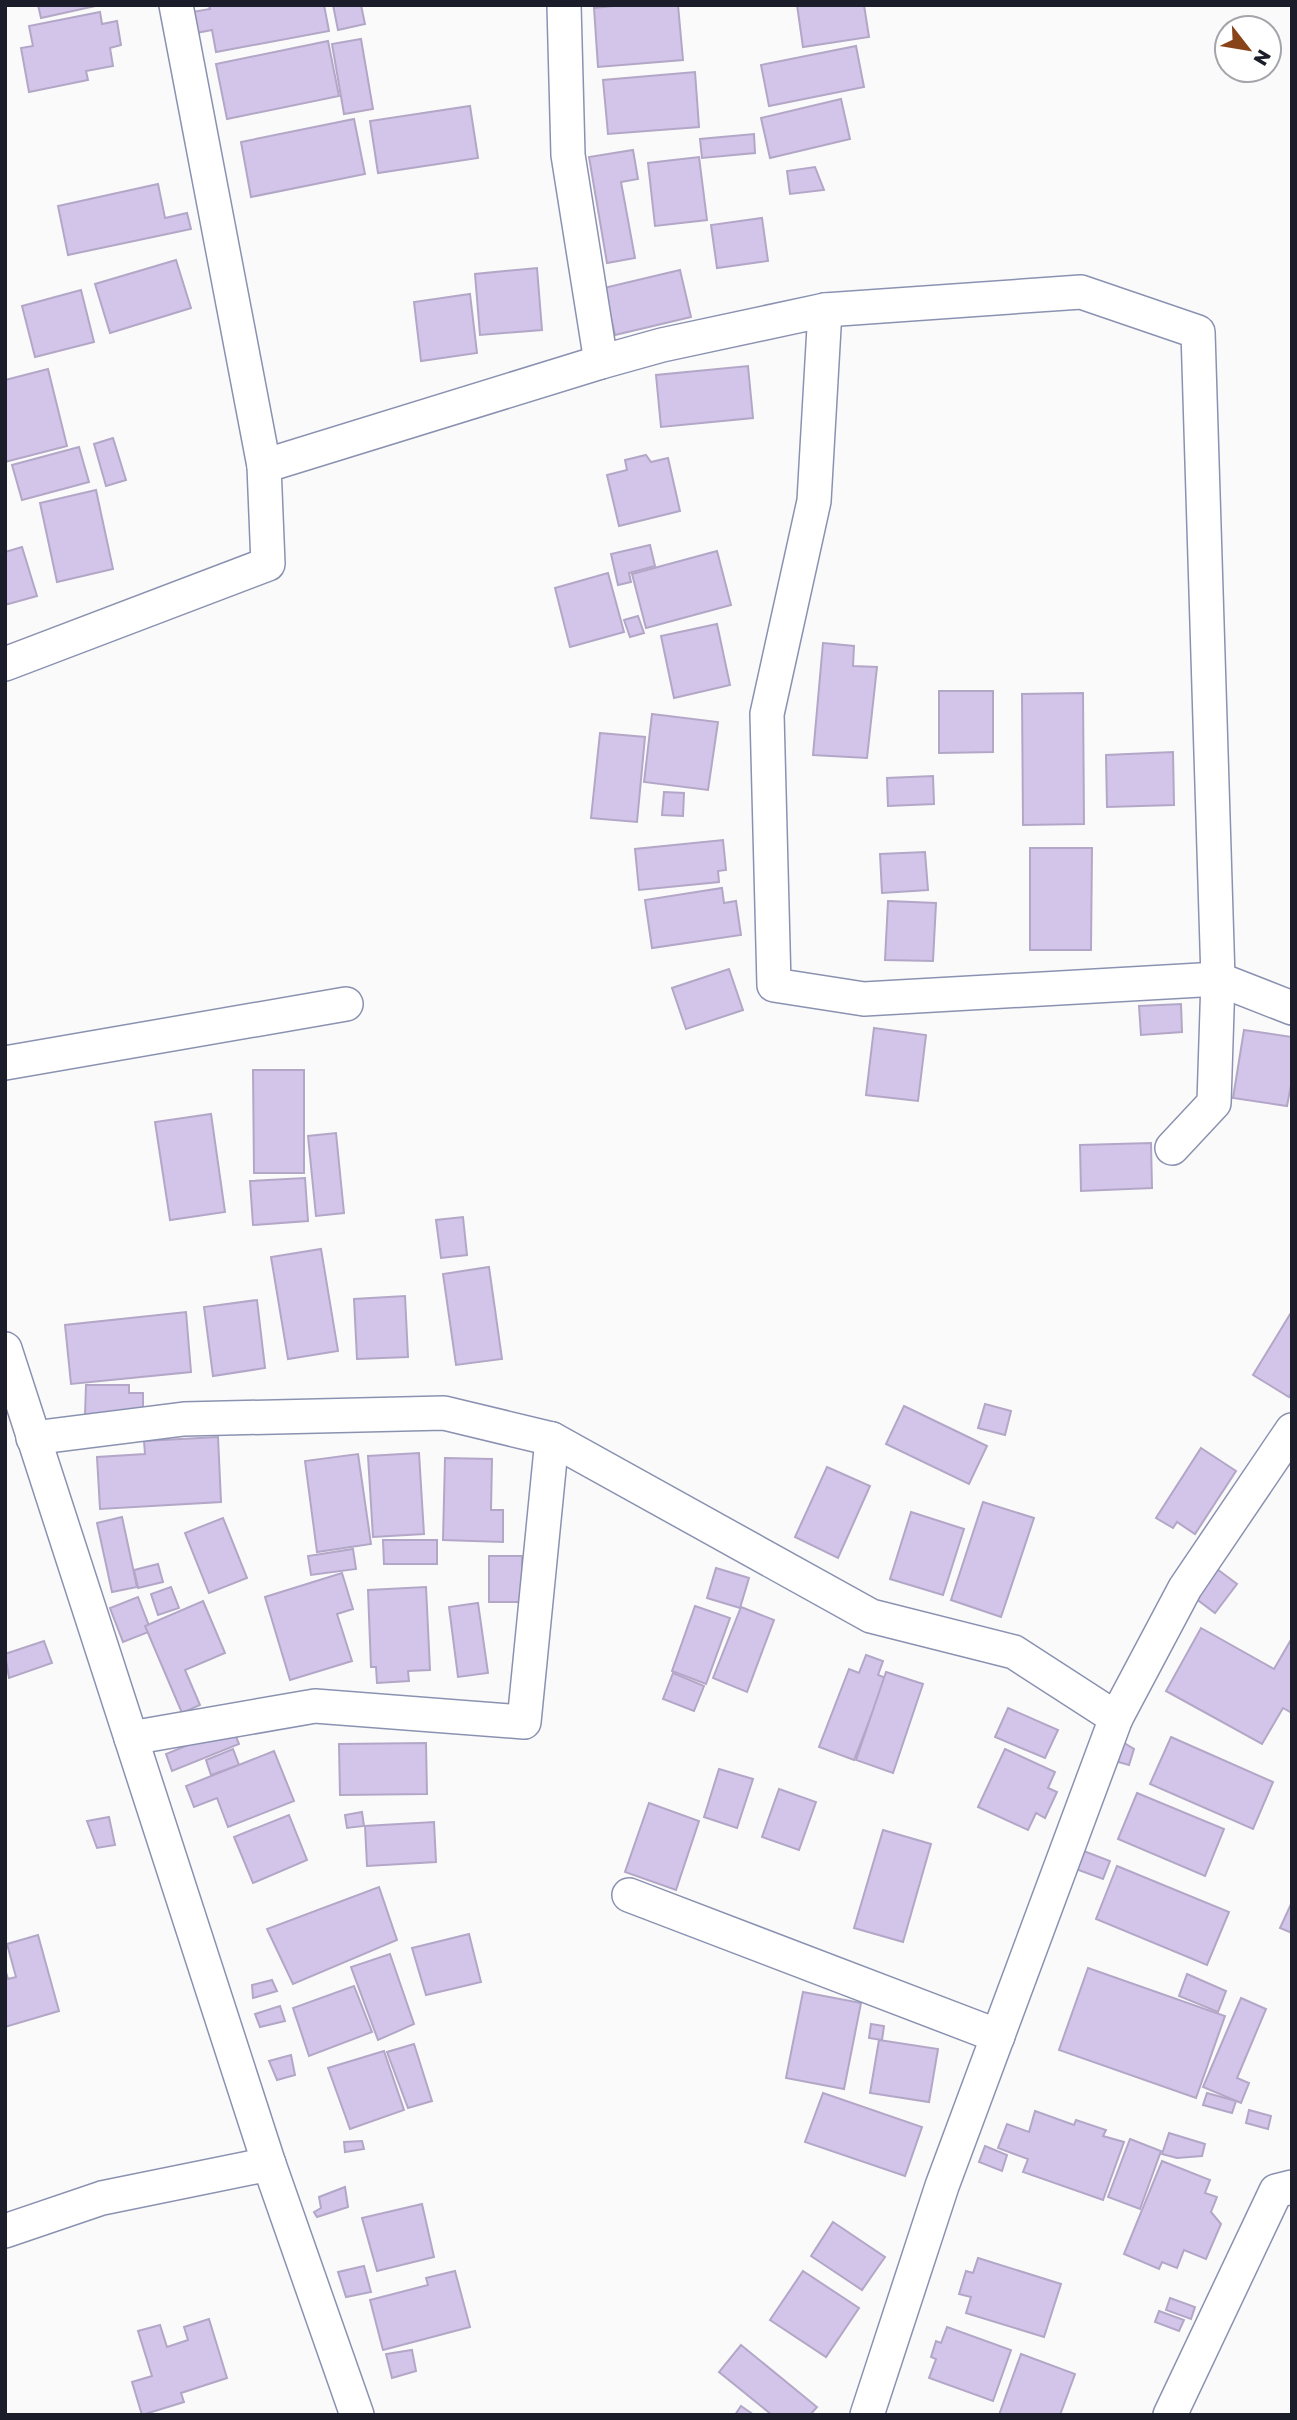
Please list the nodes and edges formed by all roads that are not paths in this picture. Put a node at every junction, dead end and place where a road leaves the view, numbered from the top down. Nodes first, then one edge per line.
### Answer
1 (176, 5) edge
2 (564, 5) edge
3 (825, 310) junction
4 (601, 362) junction
5 (264, 467) junction
6 (5, 664) edge
7 (1218, 979) junction
8 (346, 1004) dead end
9 (1292, 1008) edge
10 (5, 1063) edge
11 (1172, 1148) dead end
12 (5, 1349) edge
13 (11, 1387) edge
14 (1292, 1430) edge
15 (33, 1438) junction
16 (552, 1439) junction
17 (1116, 1718) junction
18 (131, 1738) junction
19 (629, 1895) dead end
20 (998, 2036) junction
21 (269, 2164) junction
22 (1292, 2187) edge
23 (5, 2231) edge
24 (357, 2415) edge
25 (867, 2415) edge
26 (1170, 2415) edge

1 - 5 street
2 - 4 street
3 - 4 street
3 - 7 street
3 - 7 street
4 - 5 street
5 - 6 street
7 - 9 street
7 - 11 street
8 - 10 street
12 - 13 street
13 - 15 street
14 - 17 street
15 - 16 street
15 - 18 street
16 - 17 street
16 - 18 street
17 - 20 street
18 - 21 street
19 - 20 street
20 - 25 street
21 - 23 street
21 - 24 street
22 - 26 street

